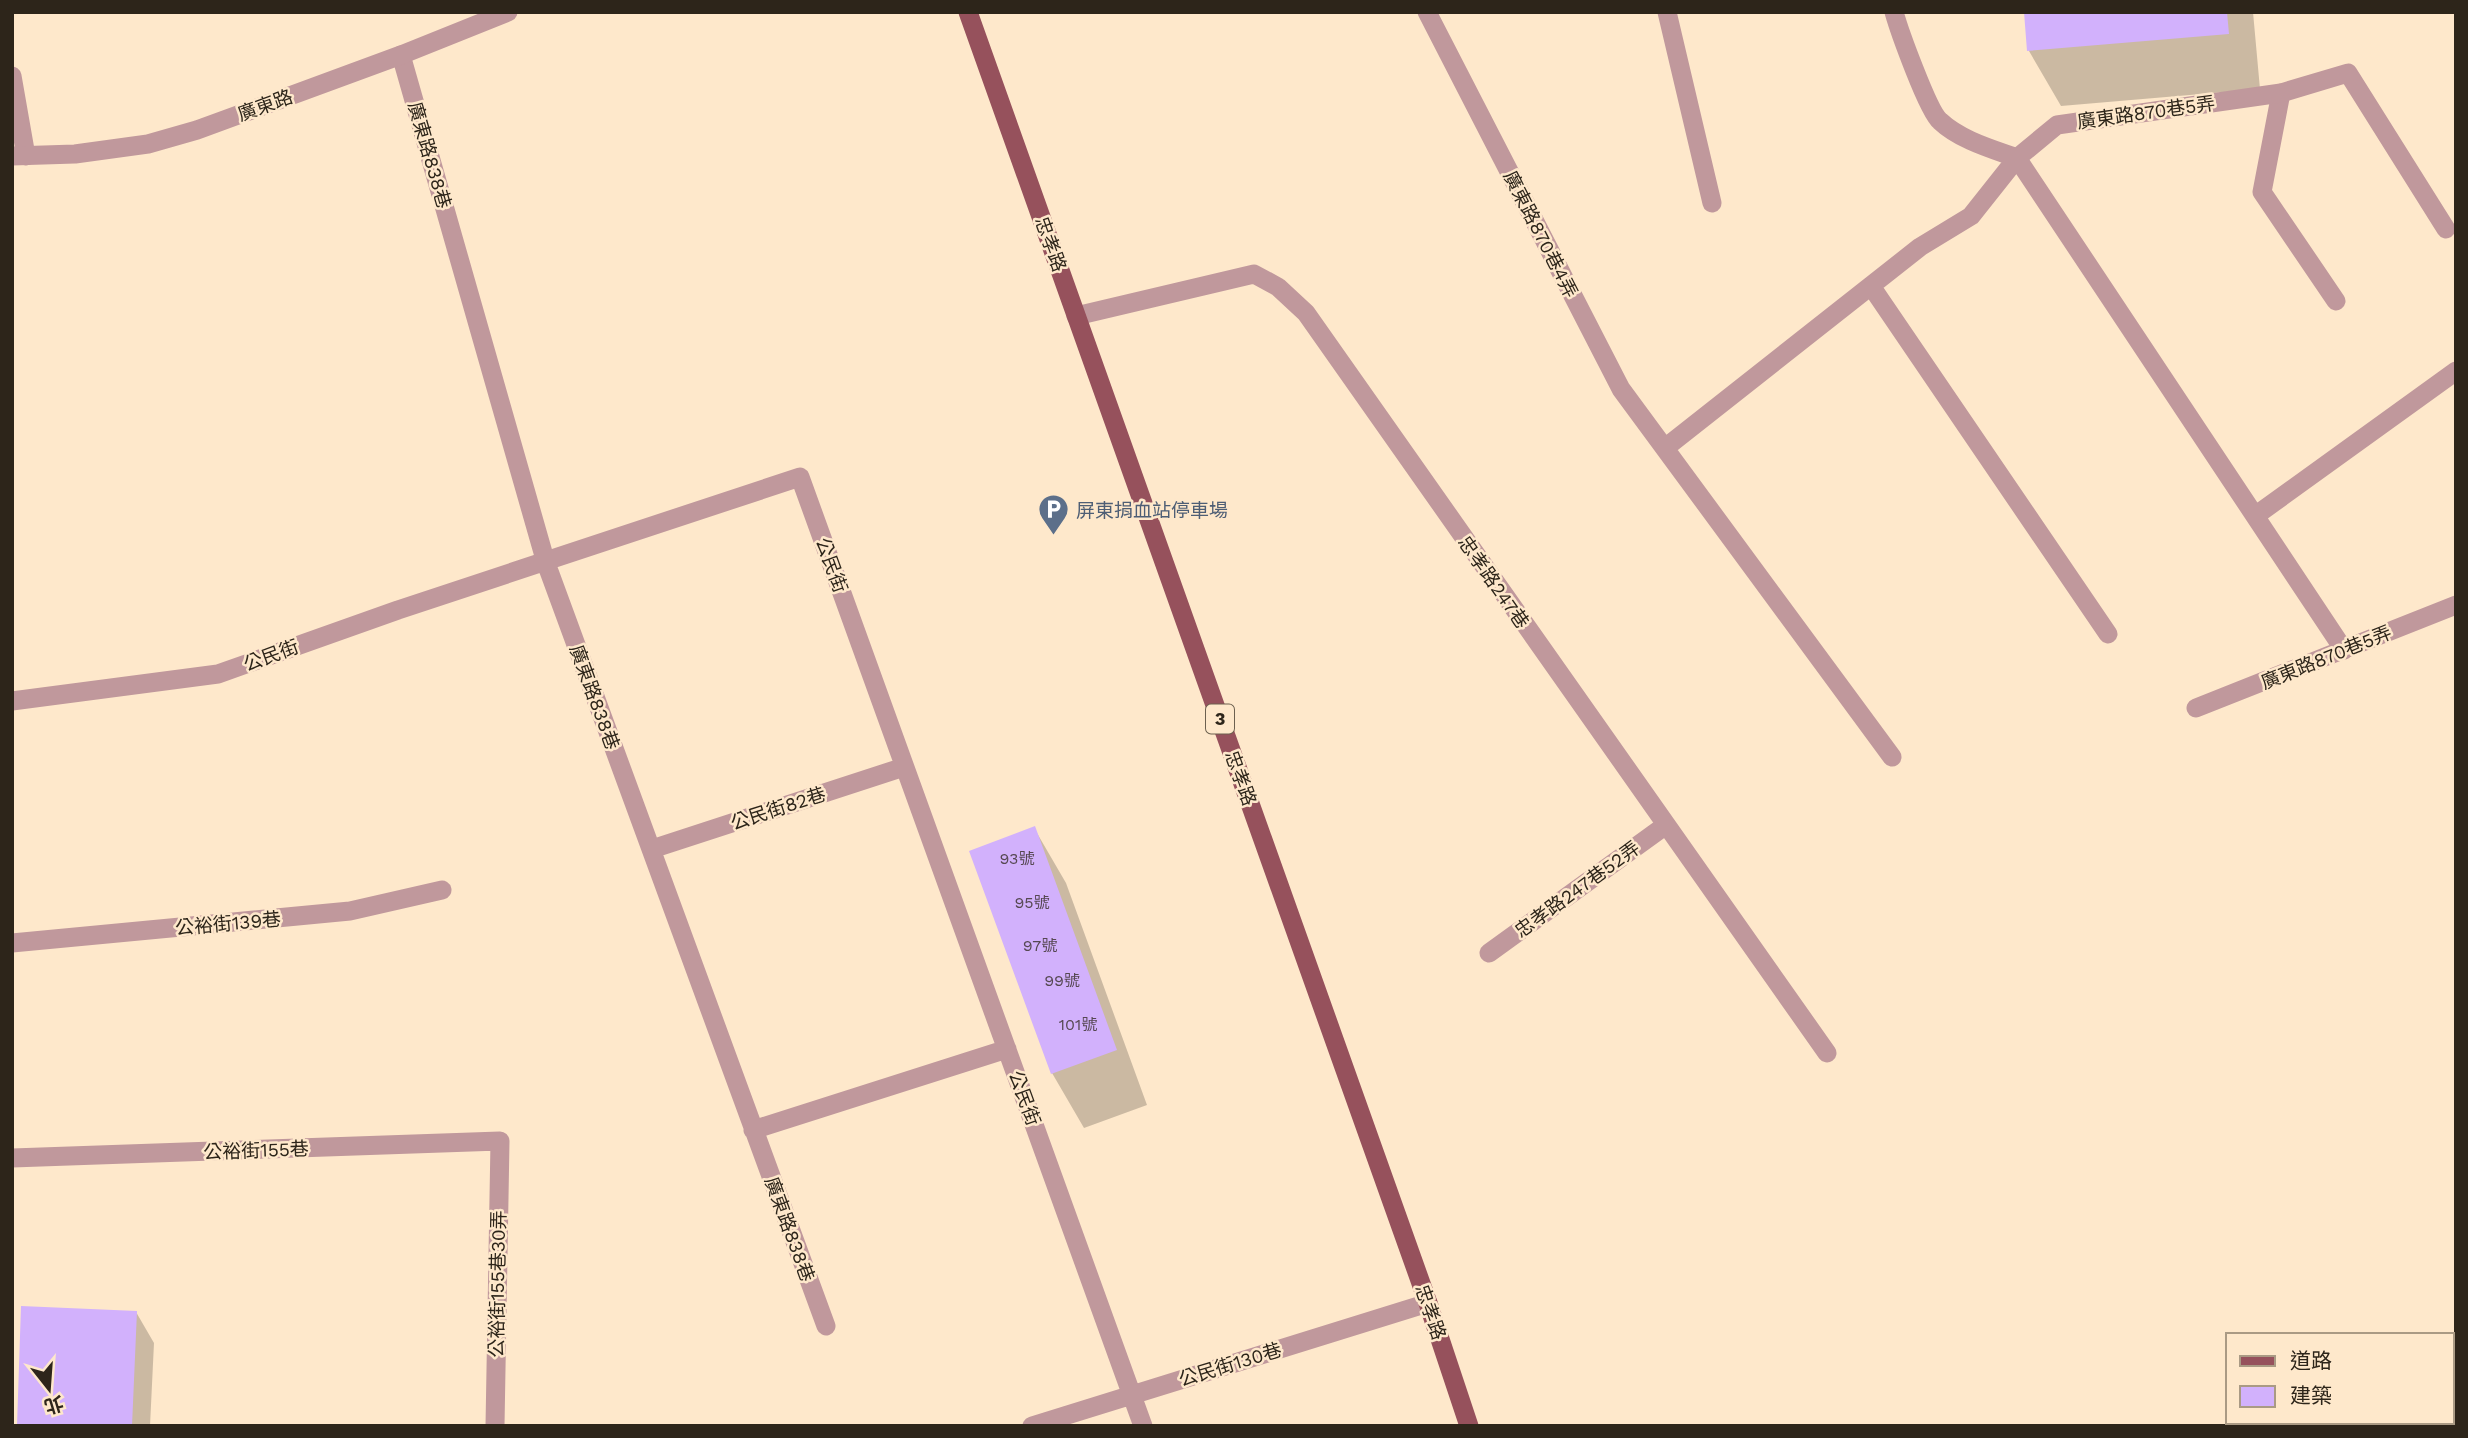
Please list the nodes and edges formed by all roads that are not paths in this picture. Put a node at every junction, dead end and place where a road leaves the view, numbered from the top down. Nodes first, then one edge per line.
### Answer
1 (508, 12) edge
2 (968, 12) edge
3 (1427, 12) edge
4 (1667, 12) edge
5 (1894, 12) edge
6 (401, 55) junction
7 (12, 76) edge
8 (2281, 93) junction
9 (19, 156) edge
10 (2017, 158) junction
11 (1712, 203) dead end
12 (2446, 229) dead end
13 (1871, 286) junction
14 (2336, 301) dead end
15 (1076, 316) junction
16 (2456, 371) edge
17 (1665, 448) junction
18 (2255, 516) junction
19 (545, 563) junction
20 (2456, 605) edge
21 (2108, 634) dead end
22 (2344, 650) junction
23 (12, 701) edge
24 (2196, 708) dead end
25 (1892, 757) dead end
26 (904, 766) junction
27 (1666, 825) junction
28 (652, 849) junction
29 (442, 890) dead end
30 (12, 943) edge
31 (1489, 953) dead end
32 (1007, 1049) junction
33 (1827, 1053) dead end
34 (753, 1130) junction
35 (500, 1141) joint
36 (12, 1158) edge
37 (1428, 1303) junction
38 (826, 1326) dead end
39 (1132, 1395) junction
40 (495, 1426) edge
41 (1032, 1426) edge
42 (1143, 1426) edge
43 (1469, 1426) edge

1 - 6 street, 廣東路
2 - 15 main road, 忠孝路 / 3
3 - 17 street, 廣東路870巷4弄
4 - 11 street
5 - 10 street
6 - 9 street, 廣東路
6 - 19 street, 廣東路838巷
7 - 9 street
8 - 10 street, 廣東路870巷5弄
8 - 12 street, 廣東路870巷5弄
8 - 14 street
10 - 13 street
10 - 18 street
13 - 17 street
13 - 21 street
15 - 27 street, 忠孝路247巷
15 - 37 main road, 忠孝路 / 3
16 - 18 street
17 - 25 street, 廣東路870巷4弄
18 - 22 street
19 - 23 street, 公民街
19 - 26 street, 公民街
19 - 28 street, 廣東路838巷
20 - 22 street, 廣東路870巷5弄
22 - 24 street, 廣東路870巷5弄
26 - 28 street, 公民街82巷
26 - 32 street, 公民街
27 - 31 street, 忠孝路247巷52弄
27 - 33 street, 忠孝路247巷
28 - 34 street, 廣東路838巷
29 - 30 street, 公裕街139巷
32 - 34 street
32 - 39 street, 公民街
34 - 38 street, 廣東路838巷
35 - 36 street, 公裕街155巷
35 - 40 street, 公裕街155巷30弄
37 - 39 street, 公民街130巷
37 - 43 main road, 忠孝路 / 3
39 - 41 street, 公民街130巷
39 - 42 street, 公民街

